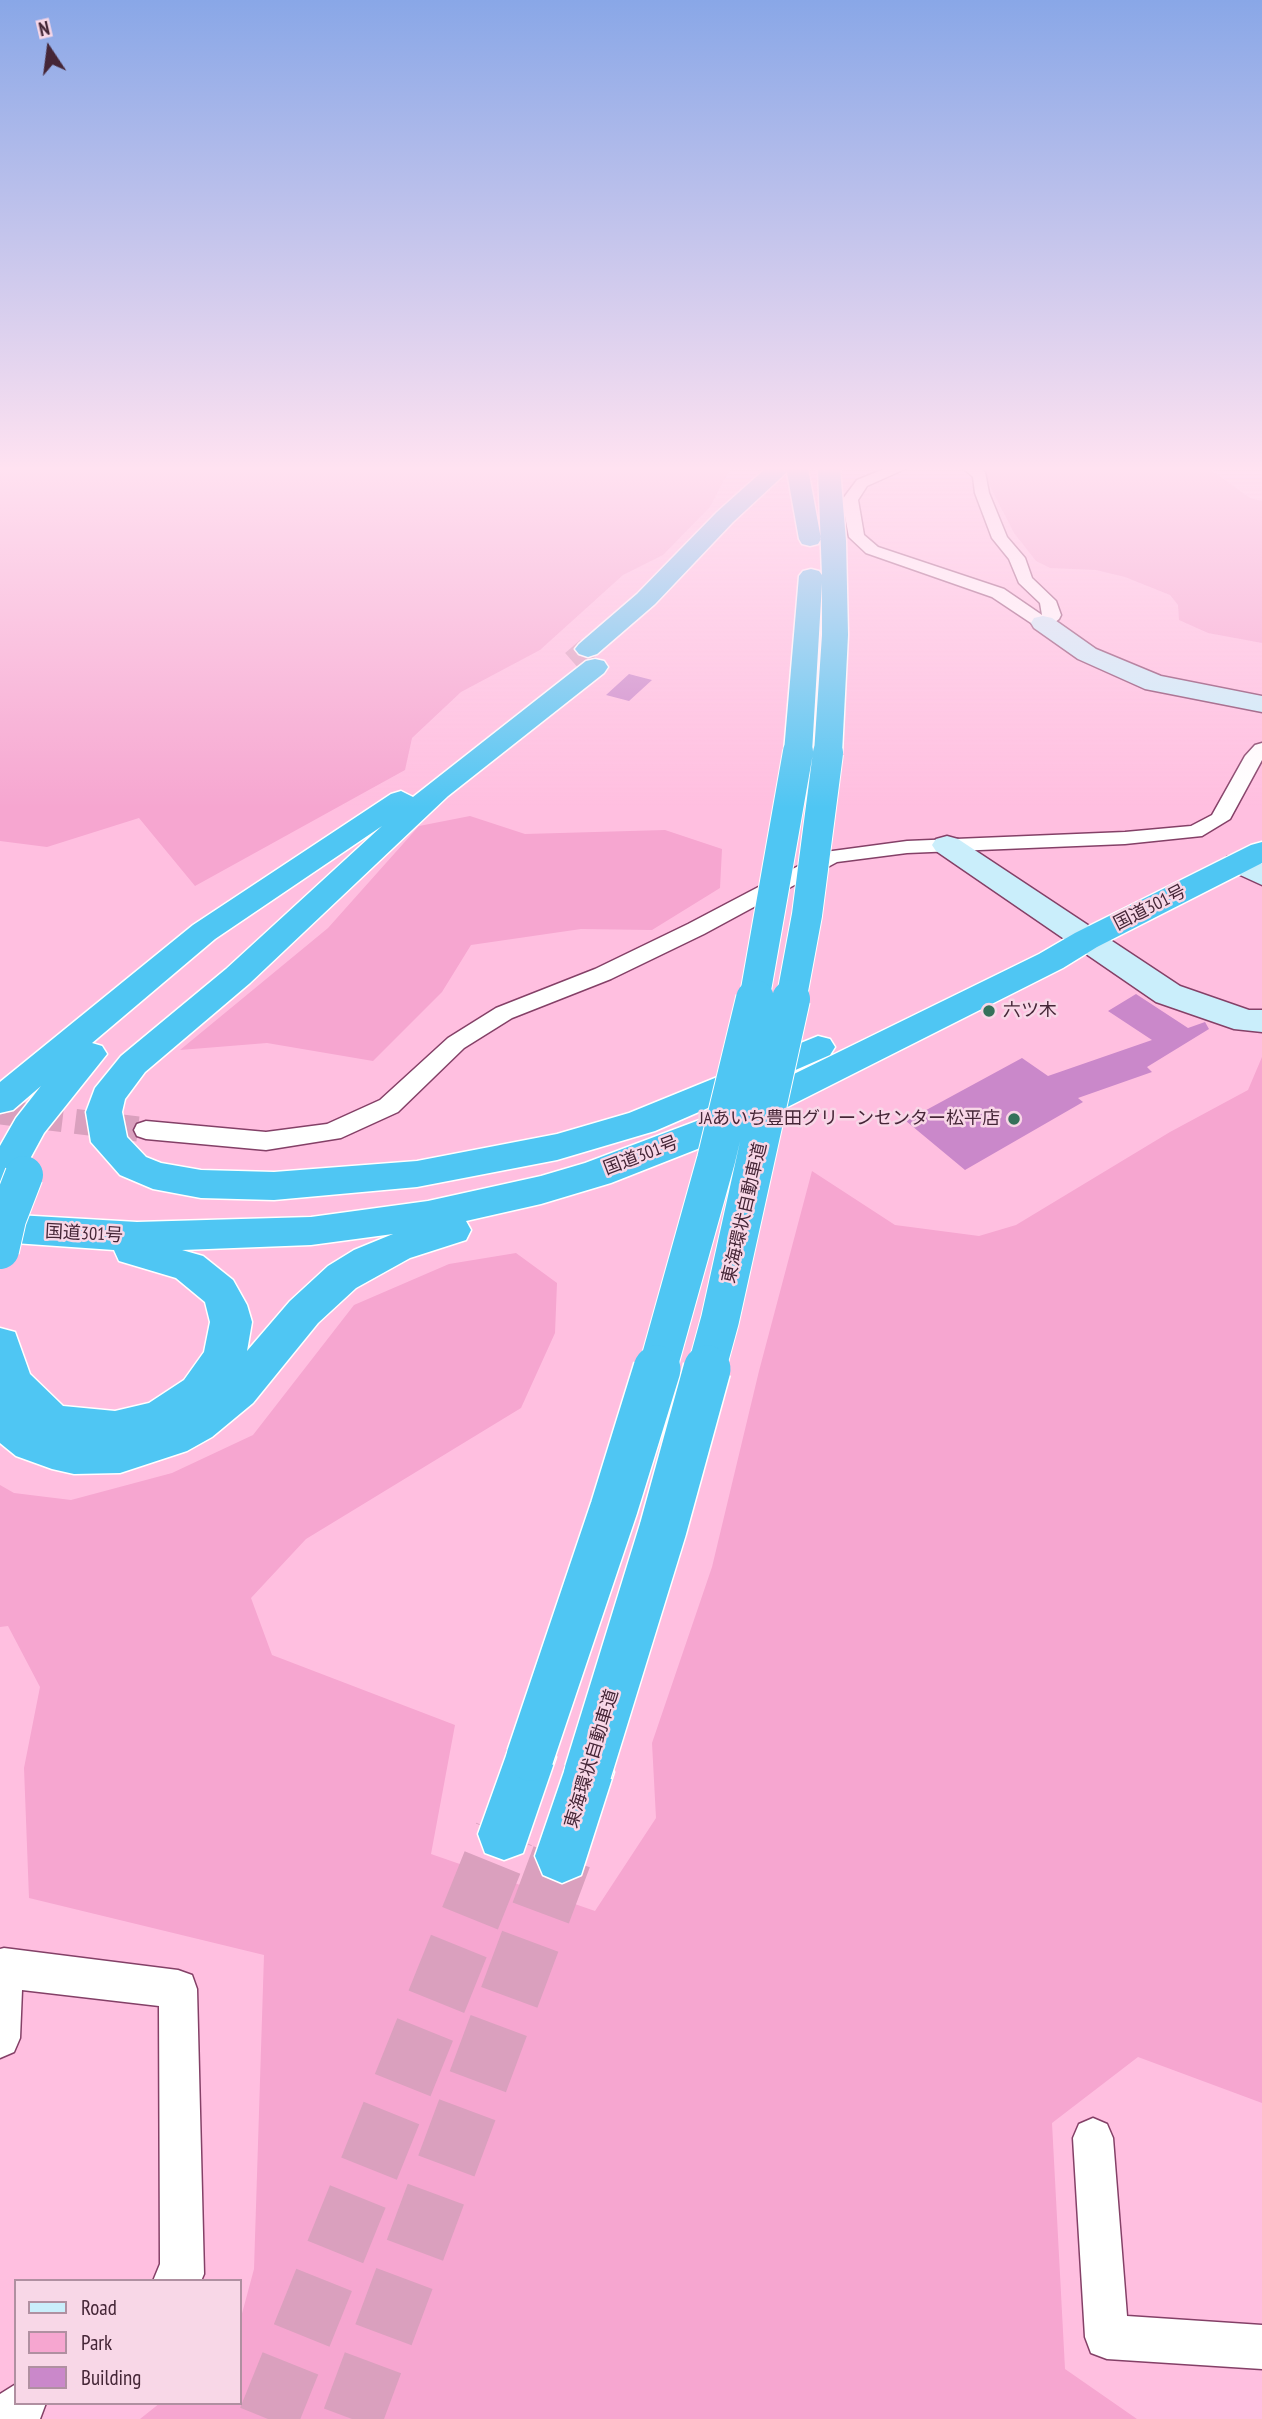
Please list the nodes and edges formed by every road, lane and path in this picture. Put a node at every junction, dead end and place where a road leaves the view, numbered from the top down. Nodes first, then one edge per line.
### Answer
1 (662, 582) edge
2 (682, 582) edge
3 (809, 582) edge
4 (834, 582) edge
5 (965, 582) edge
6 (1028, 582) edge
7 (1043, 622) junction
8 (592, 658) junction
9 (1262, 704) edge
10 (1262, 749) edge
11 (813, 752) junction
12 (431, 787) junction
13 (1262, 829) edge
14 (947, 845) junction
15 (1254, 863) edge
16 (1075, 932) junction
17 (1262, 1021) edge
18 (818, 1047) junction
19 (0, 1101) edge
20 (715, 1128) junction
21 (146, 1130) tunnel mouth
22 (6, 1183) edge
23 (0, 1228) edge
24 (0, 1236) edge
25 (0, 1250) edge
26 (0, 1344) edge
27 (0, 1418) edge
28 (504, 1835) tunnel mouth
29 (562, 1856) tunnel mouth
30 (2, 1967) edge
31 (0, 2038) edge
32 (1093, 2137) dead end
33 (177, 2279) edge
34 (1262, 2347) edge
35 (22, 2405) edge
36 (5, 2419) edge

1 - 8 highway
2 - 8 highway
3 - 11 highway, 東海環状自動車道
4 - 11 highway, 東海環状自動車道
5 - 7 street
6 - 7 street
7 - 9 street
8 - 12 highway
10 - 14 street
11 - 28 highway, 東海環状自動車道, bridge
11 - 29 highway, 東海環状自動車道, bridge
12 - 18 highway
12 - 19 highway
12 - 22 highway
13 - 16 highway, 国道301号
14 - 16 street
14 - 21 street
15 - 16 highway, 国道301号
16 - 17 street
16 - 18 highway, 国道301号
16 - 20 highway, 国道301号
18 - 22 highway, 国道301号
20 - 23 highway, 国道301号
20 - 27 highway
22 - 25 highway, bridge
24 - 26 highway
30 - 31 street
30 - 33 street
32 - 34 street
35 - 36 street

